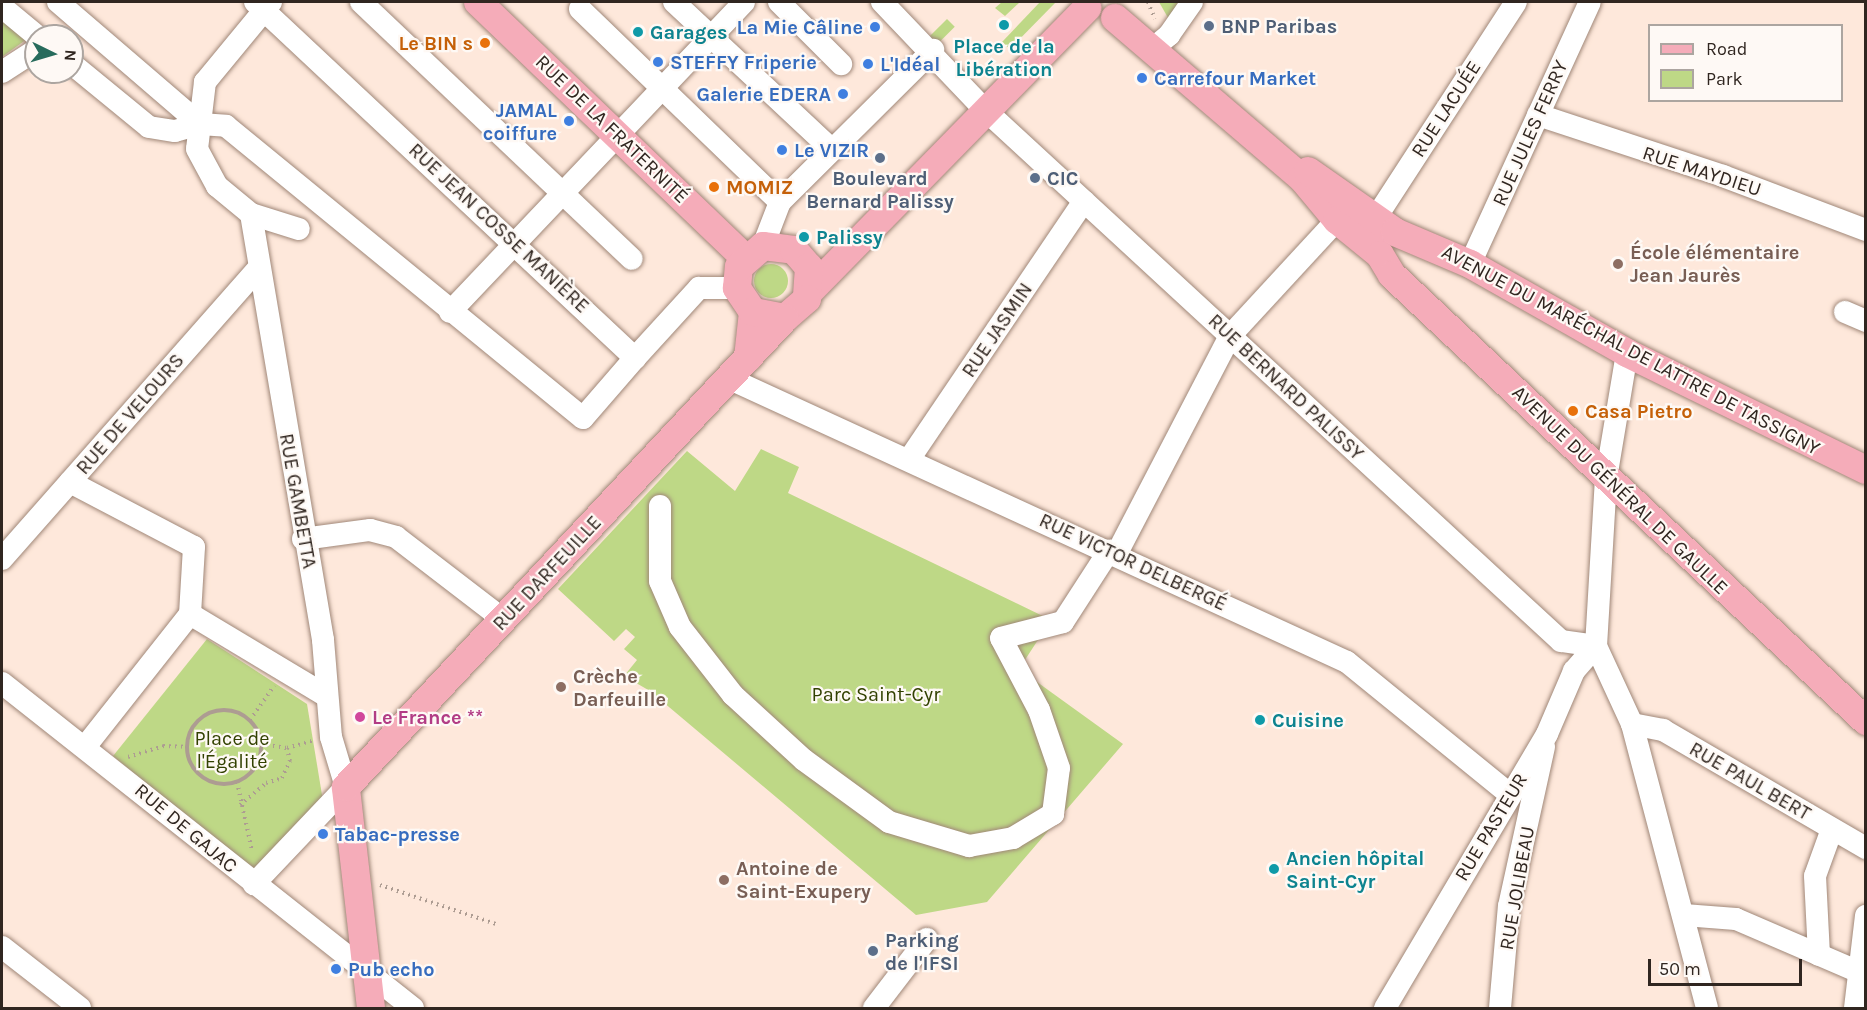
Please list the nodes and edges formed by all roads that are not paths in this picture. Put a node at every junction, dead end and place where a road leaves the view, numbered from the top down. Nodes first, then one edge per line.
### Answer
1 (361, 2) edge
2 (478, 2) edge
3 (674, 2) edge
4 (744, 2) edge
5 (779, 2) edge
6 (882, 2) edge
7 (1192, 2) edge
8 (1516, 2) edge
9 (263, 4) edge
10 (1583, 4) edge
11 (71, 6) edge
12 (2, 7) edge
13 (580, 9) dead end
14 (1104, 13) edge
15 (24, 25) edge
16 (711, 36) junction
17 (933, 50) junction
18 (1150, 51) junction
19 (24, 58) edge
20 (841, 64) dead end
21 (2, 72) edge
22 (84, 74) edge
23 (661, 87) junction
24 (985, 108) junction
25 (1538, 115) junction
26 (200, 124) junction
27 (619, 134) junction
28 (832, 150) junction
29 (562, 192) junction
30 (1084, 201) junction
31 (780, 202) junction
32 (1341, 210) junction
33 (252, 214) junction
34 (299, 230) dead end
35 (1866, 230) edge
36 (1384, 234) junction
37 (515, 241) junction
38 (853, 242) junction
39 (754, 252) junction
40 (802, 257) junction
41 (632, 259) dead end
42 (1470, 264) junction
43 (258, 269) junction
44 (737, 288) junction
45 (811, 290) junction
46 (450, 312) junction
47 (753, 312) junction
48 (1845, 312) dead end
49 (785, 318) junction
50 (1866, 321) edge
51 (1230, 336) junction
52 (1627, 353) junction
53 (635, 358) junction
54 (738, 368) junction
55 (910, 458) junction
56 (1866, 470) edge
57 (1606, 478) junction
58 (70, 482) junction
59 (660, 506) dead end
60 (303, 539) junction
61 (1112, 553) junction
62 (2, 559) edge
63 (192, 608) junction
64 (503, 619) junction
65 (1596, 646) junction
66 (2, 683) edge
67 (325, 695) junction
68 (1866, 721) edge
69 (1632, 723) junction
70 (1547, 734) junction
71 (85, 747) junction
72 (346, 787) junction
73 (1508, 794) junction
74 (1832, 829) junction
75 (1866, 848) edge
76 (261, 877) junction
77 (1684, 915) junction
78 (1866, 916) edge
79 (927, 939) dead end
80 (2, 947) edge
81 (1819, 955) junction
82 (1859, 972) junction
83 (368, 977) junction
84 (80, 1008) edge
85 (371, 1008) edge
86 (413, 1008) edge
87 (874, 1008) edge
88 (1385, 1008) edge
89 (1500, 1008) edge
90 (1707, 1008) edge
91 (1855, 1008) edge

1 - 29 street
2 - 27 main road, RUE DE LA FRATERNITÉ
3 - 16 street
4 - 16 street
5 - 20 street
6 - 17 street, RUE BERNARD PALISSY
7 - 18 street
8 - 36 street, RUE LACUÉE
9 - 26 street
9 - 37 street, RUE JEAN COSSE MANIÈRE
10 - 25 street, RUE JULES FERRY
11 - 26 street
12 - 15 street
13 - 23 street
14 - 18 main road
14 - 24 main road
16 - 23 street
16 - 28 street
17 - 24 street, RUE BERNARD PALISSY
17 - 28 street
18 - 32 main road
19 - 21 street
22 - 26 street
23 - 27 street
23 - 31 street
24 - 30 street, RUE BERNARD PALISSY
24 - 38 main road
25 - 35 street, RUE MAYDIEU
25 - 42 street, RUE JULES FERRY
26 - 33 street
26 - 46 street
27 - 29 street
27 - 39 main road, RUE DE LA FRATERNITÉ
28 - 31 street
29 - 37 street
29 - 41 street
30 - 51 street, RUE BERNARD PALISSY
30 - 55 street, RUE JASMIN
31 - 39 street
32 - 36 main road
32 - 36 main road
32 - 51 street
33 - 34 street
33 - 43 street, RUE GAMBETTA
36 - 42 main road, AVENUE DU MARÉCHAL DE LATTRE DE TASSIGNY
36 - 57 main road, AVENUE DU GÉNÉRAL DE GAULLE
37 - 46 street
37 - 53 street, RUE JEAN COSSE MANIÈRE
38 - 40 main road
38 - 45 main road
39 - 40 main road
39 - 44 main road
40 - 45 main road
42 - 52 main road, AVENUE DU MARÉCHAL DE LATTRE DE TASSIGNY
43 - 58 street, RUE DE VELOURS
43 - 60 street, RUE GAMBETTA
44 - 47 main road
44 - 53 street
45 - 49 main road
46 - 53 street
47 - 49 main road
47 - 54 main road
48 - 50 street
49 - 54 main road, RUE DARFEUILLE
51 - 61 street
51 - 65 street, RUE BERNARD PALISSY
52 - 56 main road, AVENUE DU MARÉCHAL DE LATTRE DE TASSIGNY
52 - 57 street
54 - 55 street, RUE VICTOR DELBERGÉ
54 - 64 main road, RUE DARFEUILLE
55 - 61 street, RUE VICTOR DELBERGÉ
57 - 65 street
57 - 68 main road, AVENUE DU GÉNÉRAL DE GAULLE
58 - 62 street, RUE DE VELOURS
58 - 63 street
59 - 61 street
60 - 64 street
60 - 67 street, RUE GAMBETTA
61 - 73 street, RUE VICTOR DELBERGÉ
63 - 67 street
63 - 71 street
64 - 72 main road, RUE DARFEUILLE
65 - 69 street
65 - 70 street, RUE PASTEUR
66 - 71 street, RUE DE GAJAC
67 - 72 street, RUE GAMBETTA
69 - 74 street, RUE PAUL BERT
69 - 77 street
70 - 73 street, RUE PASTEUR
70 - 89 street, RUE JOLIBEAU
71 - 76 street, RUE DE GAJAC
72 - 76 street
72 - 83 main road
73 - 88 street, RUE PASTEUR
74 - 75 street, RUE PAUL BERT
74 - 81 street
76 - 83 street, RUE DE GAJAC
77 - 81 street
77 - 90 street
78 - 82 street
79 - 87 street
80 - 84 street
81 - 82 street
82 - 91 street
83 - 85 main road
83 - 86 street, RUE DE GAJAC

